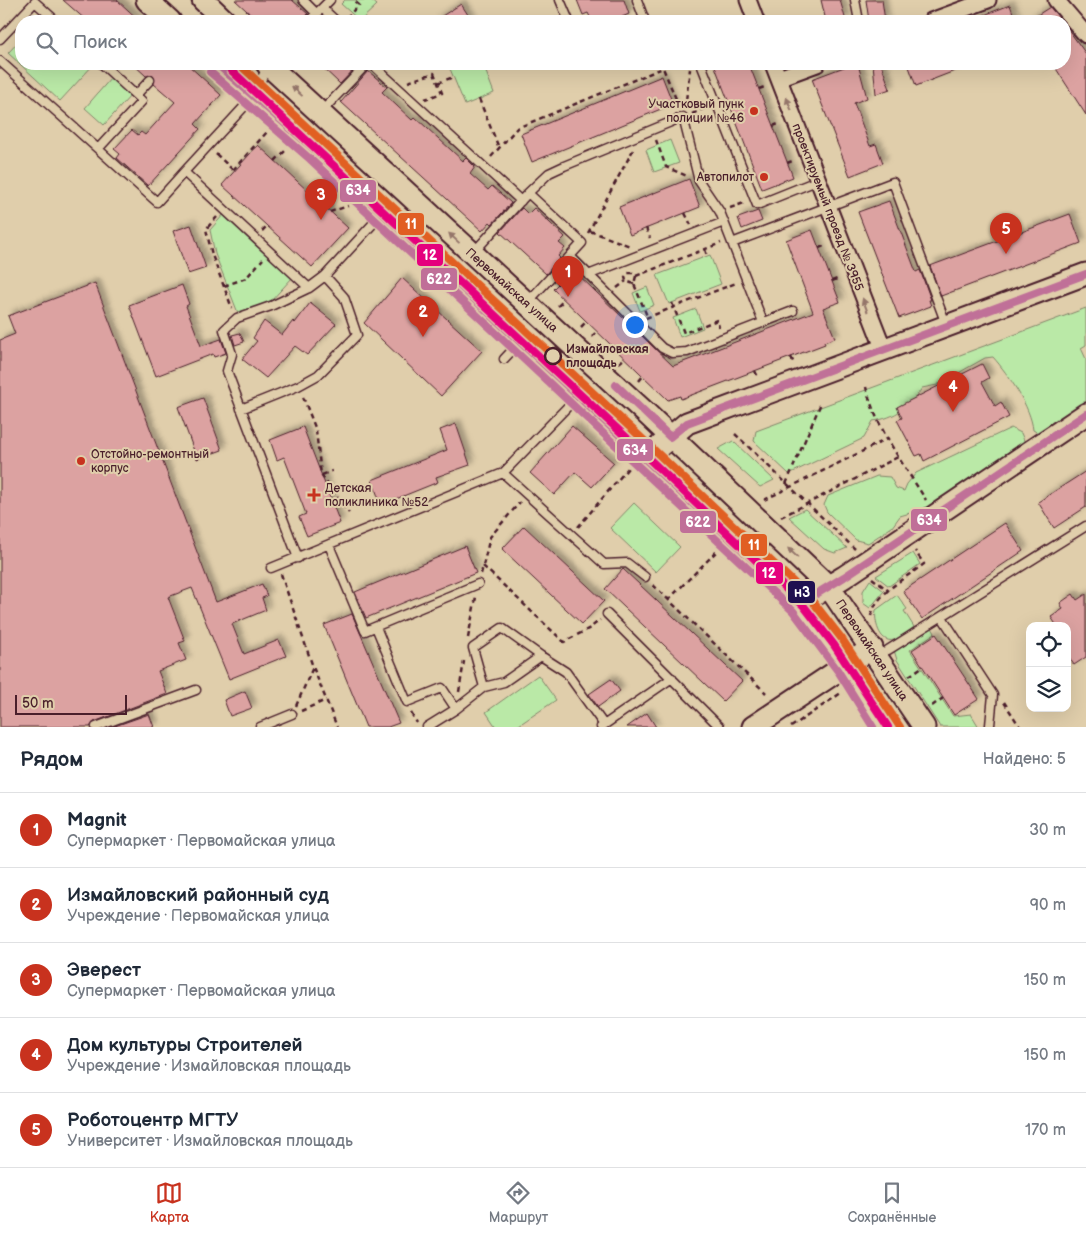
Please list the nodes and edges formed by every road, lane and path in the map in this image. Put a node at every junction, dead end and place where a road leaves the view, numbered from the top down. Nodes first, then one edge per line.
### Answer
1 (147, 0) edge
2 (202, 0) edge
3 (303, 0) edge
4 (330, 0) edge
5 (354, 0) edge
6 (560, 0) edge
7 (637, 0) edge
8 (748, 0) edge
9 (855, 0) edge
10 (988, 0) edge
11 (1056, 0) edge
12 (320, 11) junction
13 (351, 13) dead end
14 (23, 15) edge
15 (49, 15) edge
16 (163, 15) edge
17 (215, 15) edge
18 (316, 15) edge
19 (326, 15) edge
20 (566, 15) edge
21 (643, 15) edge
22 (751, 15) edge
23 (858, 15) edge
24 (947, 15) edge
25 (1069, 15) edge
26 (1071, 18) edge
27 (15, 23) edge
28 (1086, 35) edge
29 (0, 39) edge
30 (0, 61) edge
31 (109, 70) edge
32 (224, 70) edge
33 (266, 70) edge
34 (275, 70) edge
35 (361, 70) edge
36 (379, 70) edge
37 (658, 70) edge
38 (664, 70) edge
39 (689, 70) edge
40 (703, 70) edge
41 (773, 70) edge
42 (803, 70) edge
43 (453, 77) dead end
44 (150, 80) dead end
45 (774, 82) junction
46 (438, 83) junction
47 (397, 85) junction
48 (759, 89) dead end
49 (136, 95) junction
50 (254, 96) junction
51 (432, 97) dead end
52 (479, 99) dead end
53 (717, 103) junction
54 (320, 112) junction
55 (683, 117) junction
56 (783, 122) dead end
57 (773, 126) dead end
58 (268, 132) dead end
59 (641, 135) junction
60 (657, 145) dead end
61 (207, 147) junction
62 (499, 148) junction
63 (98, 149) junction
64 (286, 150) dead end
65 (798, 159) dead end
66 (276, 161) dead end
67 (787, 163) dead end
68 (483, 166) junction
69 (184, 172) junction
70 (818, 180) junction
71 (699, 181) junction
72 (528, 193) junction
73 (520, 201) junction
74 (349, 206) dead end
75 (828, 206) junction
76 (225, 209) junction
77 (330, 212) dead end
78 (383, 214) junction
79 (724, 222) junction
80 (590, 230) junction
81 (650, 238) dead end
82 (644, 241) dead end
83 (732, 241) junction
84 (582, 242) junction
85 (637, 243) dead end
86 (826, 245) dead end
87 (819, 248) dead end
88 (705, 249) junction
89 (270, 251) junction
90 (472, 254) junction
91 (570, 256) junction
92 (707, 256) dead end
93 (1086, 274) edge
94 (588, 275) junction
95 (325, 276) junction
96 (636, 276) junction
97 (839, 278) dead end
98 (746, 279) junction
99 (832, 281) dead end
100 (634, 284) junction
101 (224, 286) junction
102 (310, 288) junction
103 (564, 300) dead end
104 (527, 303) junction
105 (672, 303) dead end
106 (558, 306) dead end
107 (674, 307) junction
108 (644, 309) dead end
109 (793, 311) dead end
110 (236, 318) junction
111 (717, 320) dead end
112 (587, 321) dead end
113 (763, 322) junction
114 (637, 324) junction
115 (947, 326) junction
116 (581, 327) dead end
117 (597, 331) dead end
118 (357, 335) junction
119 (592, 337) dead end
120 (520, 342) junction
121 (357, 347) dead end
122 (884, 350) junction
123 (791, 357) dead end
124 (625, 358) dead end
125 (504, 359) dead end
126 (620, 363) dead end
127 (794, 364) dead end
128 (755, 371) dead end
129 (643, 376) dead end
130 (758, 377) dead end
131 (639, 381) dead end
132 (298, 386) junction
133 (866, 387) dead end
134 (578, 396) junction
135 (821, 403) dead end
136 (241, 409) junction
137 (1086, 414) edge
138 (735, 434) dead end
139 (670, 437) junction
140 (889, 438) junction
141 (898, 457) junction
142 (639, 462) junction
143 (332, 471) dead end
144 (503, 473) junction
145 (321, 475) junction
146 (786, 484) junction
147 (789, 487) junction
148 (758, 503) dead end
149 (808, 504) junction
150 (928, 504) dead end
151 (349, 513) dead end
152 (775, 519) dead end
153 (1086, 526) edge
154 (571, 534) junction
155 (329, 545) junction
156 (913, 548) dead end
157 (719, 549) dead end
158 (858, 552) dead end
159 (298, 558) junction
160 (483, 566) dead end
161 (275, 567) joint
162 (870, 576) dead end
163 (645, 577) joint
164 (478, 584) dead end
165 (828, 587) junction
166 (889, 590) junction
167 (668, 600) junction
168 (800, 604) junction
169 (607, 614) joint
170 (942, 617) junction
171 (870, 622) dead end
172 (376, 627) junction
173 (880, 649) junction
174 (541, 656) junction
175 (846, 666) junction
176 (313, 667) junction
177 (922, 667) dead end
178 (672, 678) junction
179 (906, 678) dead end
180 (484, 687) junction
181 (196, 690) dead end
182 (766, 693) dead end
183 (841, 693) dead end
184 (993, 695) junction
185 (943, 698) dead end
186 (326, 700) junction
187 (456, 708) junction
188 (292, 714) junction
189 (412, 715) dead end
190 (925, 718) edge
191 (990, 725) dead end
192 (602, 726) edge
193 (96, 727) edge
194 (260, 727) edge
195 (336, 727) edge
196 (419, 727) edge
197 (427, 727) edge
198 (720, 727) edge
199 (753, 727) edge
200 (791, 727) edge
201 (886, 727) edge
202 (1020, 727) edge

1 - 16 main road
2 - 17 main road
3 - 12 lane
4 - 12 lane
5 - 13 path
6 - 20 lane
7 - 21 lane
8 - 22 street
9 - 23 lane
10 - 24 street
11 - 25 street
12 - 18 lane
12 - 19 lane
14 - 15 lane
26 - 28 street
27 - 29 lane
30 - 63 lane
31 - 49 lane
32 - 50 main road
33 - 50 lane
54 -> 34 main road, Первомайская улица
35 - 54 lane
36 - 47 lane
37 - 62 path
38 - 55 path
39 - 55 path
40 - 53 lane
41 - 45 street, проектируемый проезд № 3955
42 - 45 street
43 - 46 path
44 - 49 lane
45 - 48 path
70 -> 45 street, проектируемый проезд № 3955
46 - 47 path
46 - 51 path
47 - 68 lane
49 - 63 lane
50 - 61 lane
50 - 78 main road
52 - 62 path
53 - 55 path
53 - 70 lane
90 -> 54 main road, Первомайская улица
55 - 59 lane
55 - 71 lane
56 - 57 path
58 - 61 path
59 - 72 lane
59 - 80 path
60 - 71 path
61 - 69 lane
62 - 68 path
63 - 69 lane
64 - 66 path
65 - 67 path
68 - 73 lane
69 - 76 lane
70 - 75 street, проектируемый проезд № 3955
71 - 79 lane
72 - 73 lane
72 - 84 lane
73 - 90 lane
74 - 77 path
75 - 83 lane
75 - 115 lane
122 -> 75 street, проектируемый проезд № 3955
76 - 89 lane
76 - 101 path
78 - 95 lane
78 - 120 main road
79 - 83 lane
79 - 94 lane
80 - 84 path
80 - 85 path
81 - 82 path
83 - 88 path
83 - 98 lane
84 - 91 lane
86 - 87 path
88 - 92 path
88 - 96 path
89 - 101 path
89 - 102 lane
90 - 104 main road, Первомайская улица
91 - 94 lane
91 - 104 lane
93 - 115 main road
94 - 114 lane
95 - 102 lane
95 - 118 lane
96 - 100 path
96 - 100 path
97 - 99 path
98 - 107 path
98 - 113 lane
100 - 108 path
101 - 110 path
102 - 110 lane
103 - 106 path
104 - 139 main road, Первомайская улица
105 - 107 path
107 - 111 path
107 - 114 path
109 - 113 lane
110 - 136 lane
112 - 116 path
113 - 114 lane
115 - 122 main road
117 - 119 path
118 - 121 lane
118 - 132 lane
120 - 125 lane
120 - 134 main road
122 - 139 main road
123 - 127 path
124 - 126 path
128 - 130 path
129 - 131 path
132 - 136 lane
132 - 145 path
133 - 140 path
134 - 142 main road
134 - 144 lane
135 - 146 path
136 - 159 lane
137 - 165 main road
138 - 146 path
139 - 142 main road
165 -> 139 main road, Первомайская улица
140 - 141 path
140 - 147 path
141 - 149 path
141 - 150 path
142 - 154 path
142 - 168 main road
143 - 145 path
144 - 154 lane
144 - 155 lane
145 - 151 path
146 - 147 path
147 - 148 path
147 - 149 path
149 - 152 path
149 - 158 path
153 - 170 lane
154 - 163 lane
155 - 159 lane
155 - 172 lane
156 - 166 path
157 - 167 path
159 - 161 lane
160 - 169 path
161 - 176 path
162 - 166 path
163 - 167 path
164 - 172 lane
165 - 168 main road
165 - 173 main road, Первомайская улица
166 - 171 path
167 - 182 path
168 - 175 main road
169 - 178 lane
170 - 173 lane
170 - 184 lane
172 - 187 lane
173 - 175 main road
173 - 190 main road, Первомайская улица
174 - 180 lane
174 - 180 lane
174 - 192 lane
175 - 199 main road
175 - 201 main road
176 - 186 path
176 - 188 path
177 - 179 path
178 - 192 lane
178 - 198 lane
180 - 187 lane
181 - 193 lane
183 - 200 path
184 - 191 lane
184 - 202 path
185 - 190 path
186 - 188 path
186 - 195 path
187 - 197 lane
188 - 194 lane
189 - 196 path

